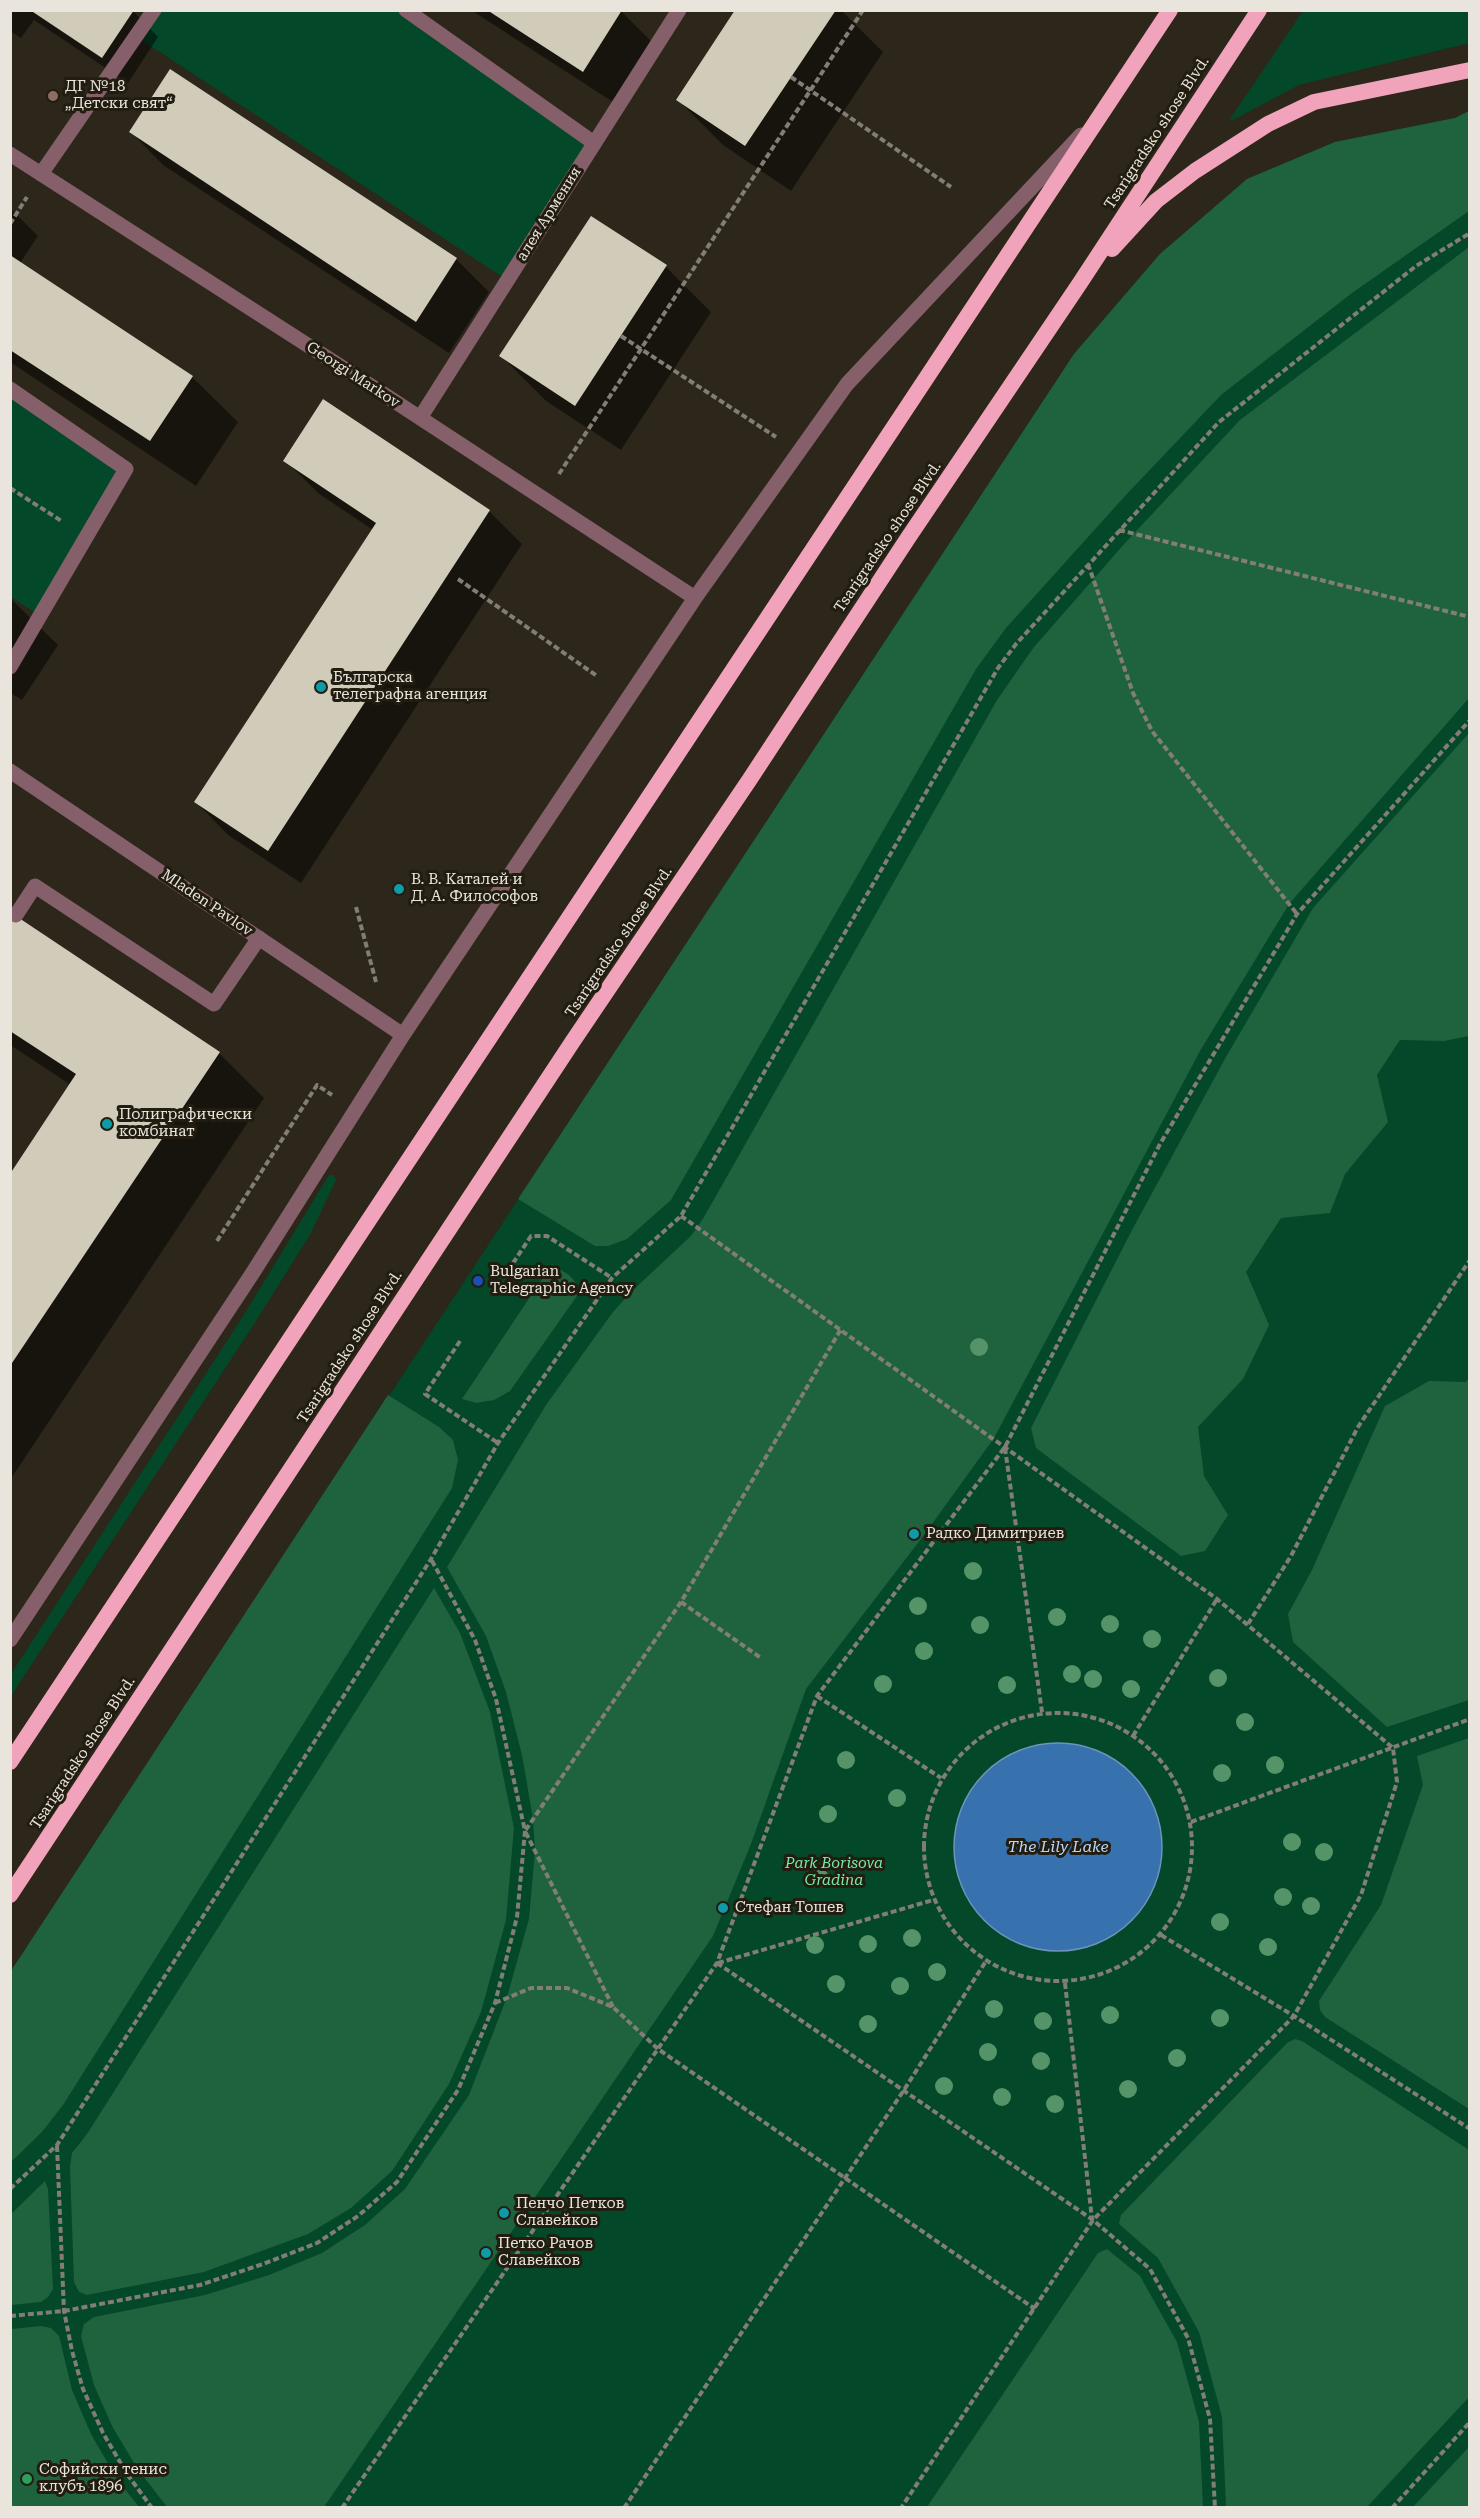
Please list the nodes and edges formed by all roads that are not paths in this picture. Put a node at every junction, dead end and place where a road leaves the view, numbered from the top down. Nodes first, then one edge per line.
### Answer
1 (154, 10) edge
2 (406, 10) edge
3 (679, 10) edge
4 (1170, 10) edge
5 (1259, 10) edge
6 (1470, 70) edge
7 (1105, 110) junction
8 (594, 143) junction
9 (10, 154) edge
10 (41, 174) junction
11 (1080, 283) junction
12 (10, 389) edge
13 (420, 418) junction
14 (695, 598) junction
15 (10, 667) edge
16 (10, 771) edge
17 (16, 915) dead end
18 (259, 938) junction
19 (403, 1035) junction
20 (10, 1640) edge
21 (10, 1762) edge
22 (10, 1895) edge

1 - 10 street
2 - 8 street
3 - 8 street, алея Армения
4 - 7 highway
5 - 11 highway, Tsarigradsko shose Blvd.
6 - 11 highway
7 - 14 street
7 - 21 highway
8 - 13 street, алея Армения
9 - 10 street, Georgi Markov
10 - 13 street, Georgi Markov
11 - 22 highway, Tsarigradsko shose Blvd.
12 - 15 street
13 - 14 street, Georgi Markov
14 - 19 street
16 - 18 street, Mladen Pavlov
17 - 18 street
18 - 19 street, Mladen Pavlov
19 - 20 street

